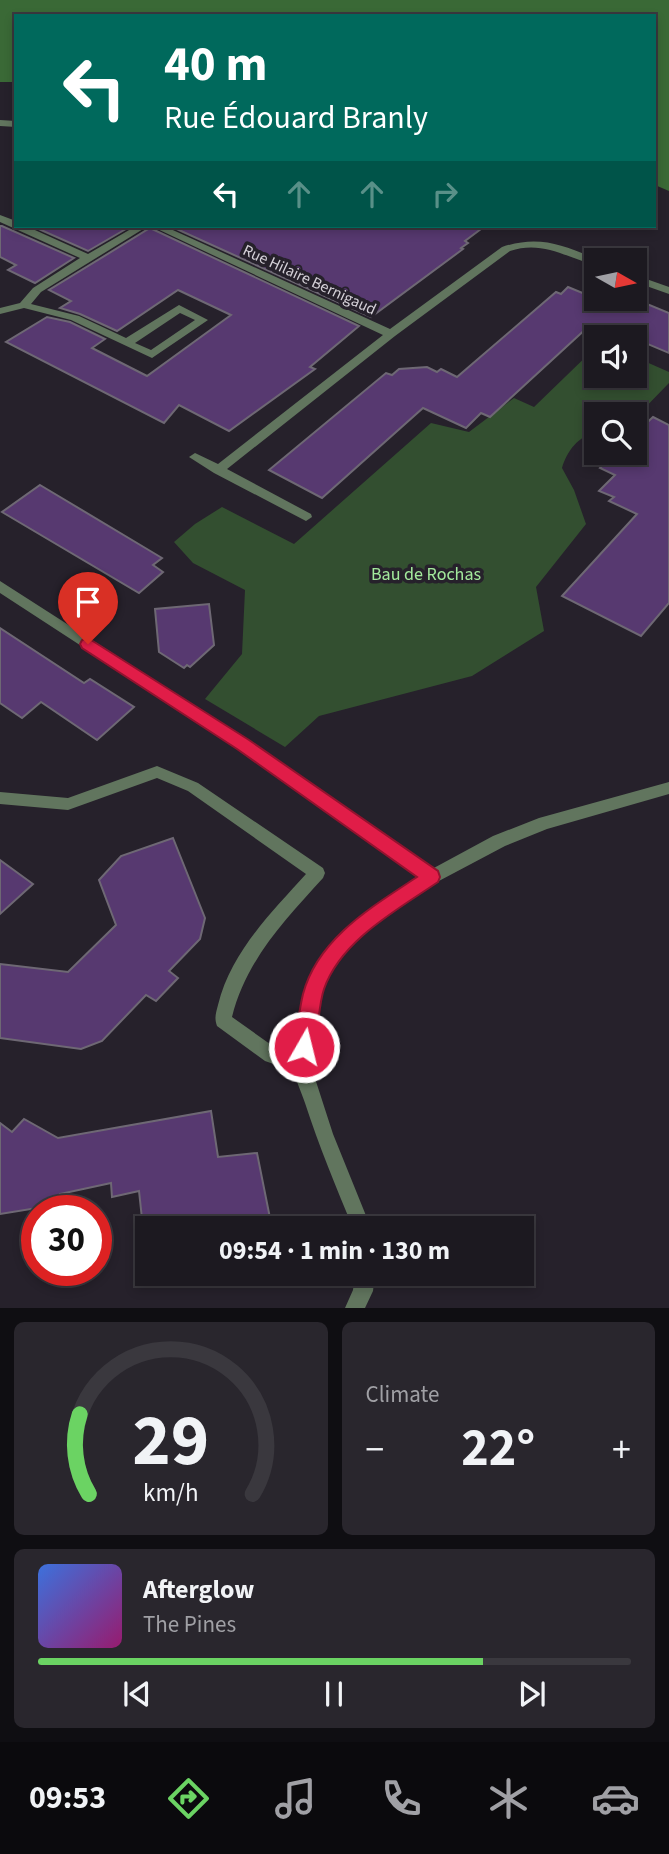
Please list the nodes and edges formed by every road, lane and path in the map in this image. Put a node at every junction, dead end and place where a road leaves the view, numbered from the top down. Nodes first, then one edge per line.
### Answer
1 (23, 228) edge
2 (140, 228) edge
3 (160, 228) edge
4 (88, 258) junction
5 (584, 258) edge
6 (648, 283) edge
7 (669, 291) edge
8 (24, 305) junction
9 (0, 311) edge
10 (391, 334) junction
11 (127, 343) junction
12 (195, 457) dead end
13 (218, 470) junction
14 (306, 517) dead end
15 (0, 586) edge
16 (669, 788) edge
17 (0, 798) edge
18 (431, 877) junction
19 (302, 1066) junction
20 (357, 1216) edge
21 (364, 1286) edge
22 (355, 1308) edge

1 - 4 street
2 - 4 street
3 - 10 street, Rue Hilaire Bernigaud
4 - 8 street
5 - 10 street, Rue Hilaire Bernigaud
6 - 7 street
8 - 9 street
8 - 11 street
10 - 13 street
11 - 11 street
12 - 13 street
13 - 14 street
15 - 18 street
16 - 18 street
17 - 19 street
18 - 19 street
19 - 20 street
21 - 22 street

